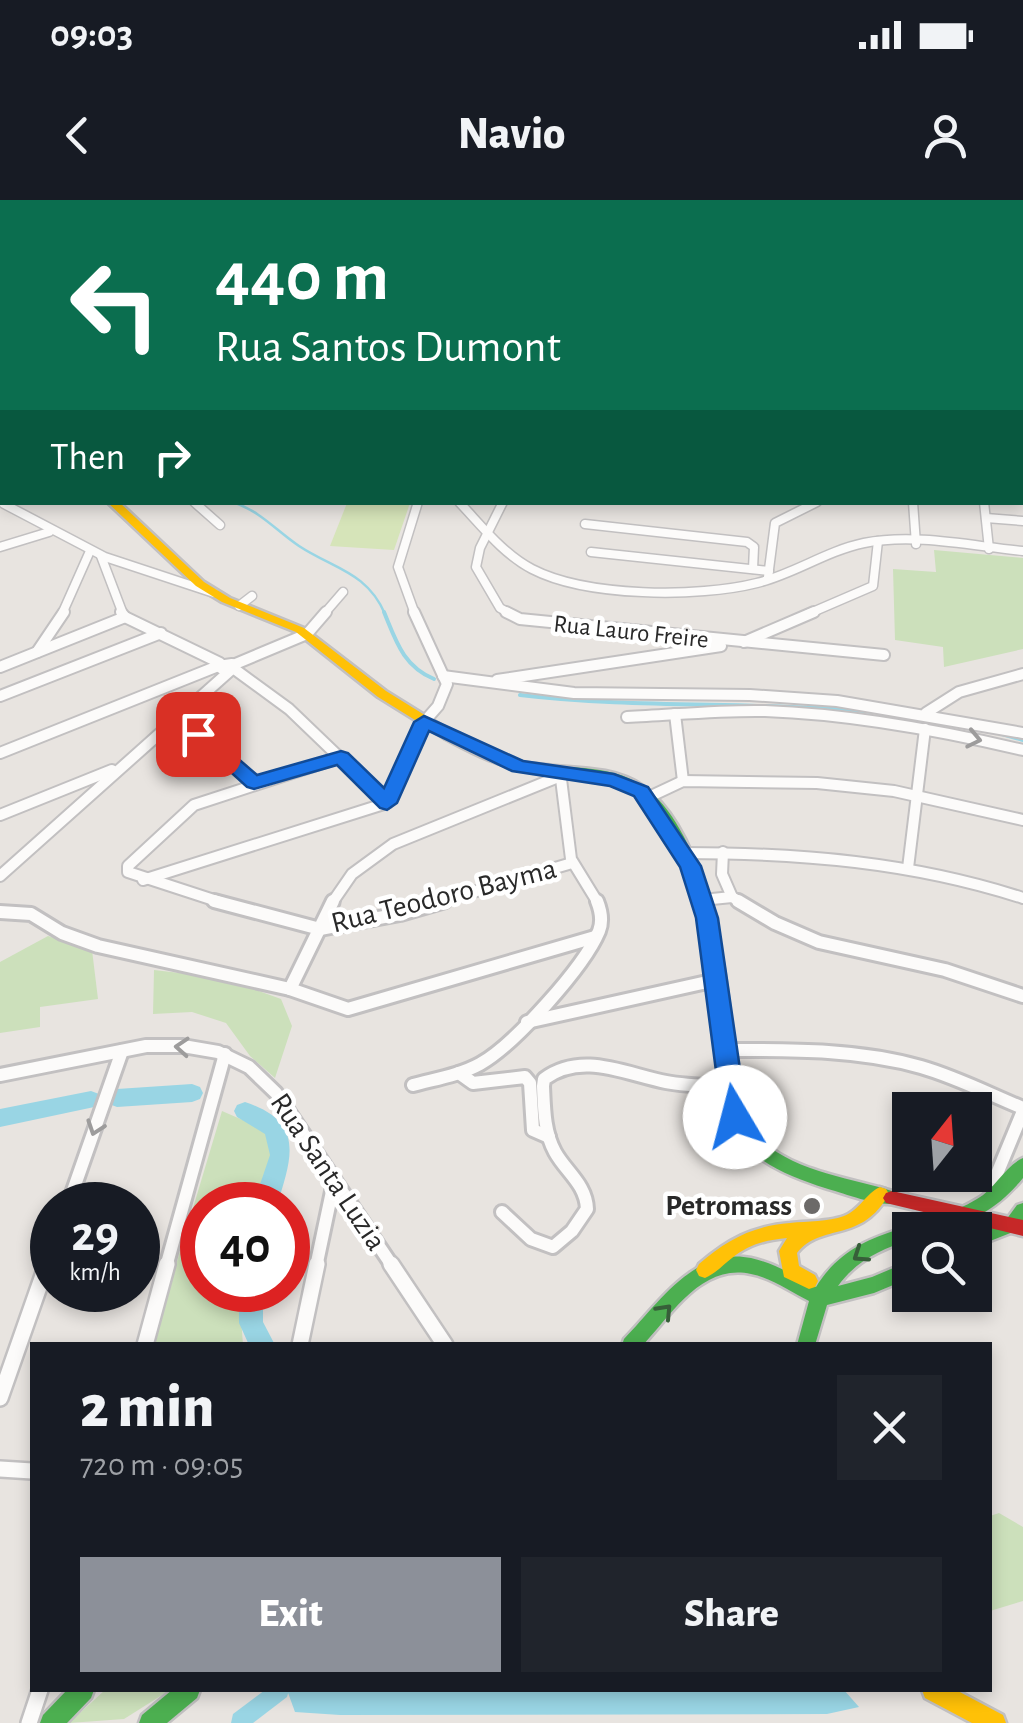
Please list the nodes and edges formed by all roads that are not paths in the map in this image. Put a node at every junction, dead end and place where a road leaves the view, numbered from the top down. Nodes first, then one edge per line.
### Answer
1 (6, 505) edge
2 (115, 505) edge
3 (198, 505) edge
4 (417, 505) edge
5 (461, 505) edge
6 (501, 505) edge
7 (811, 505) edge
8 (913, 505) edge
9 (984, 505) edge
10 (986, 518) junction
11 (1023, 521) edge
12 (220, 524) dead end
13 (585, 524) dead end
14 (487, 531) junction
15 (49, 532) junction
16 (878, 542) junction
17 (916, 544) junction
18 (0, 547) edge
19 (989, 549) junction
20 (1023, 551) edge
21 (90, 552) junction
22 (591, 552) dead end
23 (101, 556) junction
24 (753, 570) junction
25 (768, 576) junction
26 (344, 592) dead end
27 (214, 593) junction
28 (125, 617) junction
29 (161, 632) junction
30 (307, 634) junction
31 (740, 643) junction
32 (37, 652) junction
33 (884, 655) dead end
34 (0, 666) edge
35 (226, 667) junction
36 (1023, 674) edge
37 (443, 676) junction
38 (490, 681) junction
39 (0, 696) edge
40 (675, 714) junction
41 (926, 714) junction
42 (627, 717) dead end
43 (424, 722) junction
44 (169, 725) junction
45 (925, 729) junction
46 (1023, 732) edge
47 (1023, 750) edge
48 (0, 753) edge
49 (341, 757) junction
50 (122, 766) junction
51 (562, 777) junction
52 (683, 782) junction
53 (254, 783) junction
54 (918, 795) junction
55 (649, 797) junction
56 (387, 803) junction
57 (0, 815) edge
58 (1023, 820) edge
59 (684, 852) junction
60 (724, 852) junction
61 (572, 864) junction
62 (908, 868) junction
63 (0, 876) edge
64 (142, 880) junction
65 (732, 897) junction
66 (1023, 898) edge
67 (702, 900) junction
68 (0, 912) edge
69 (320, 929) junction
70 (595, 938) junction
71 (716, 980) junction
72 (290, 989) junction
73 (1023, 996) edge
74 (527, 1022) junction
75 (725, 1050) junction
76 (122, 1051) junction
77 (225, 1054) junction
78 (458, 1073) junction
79 (2, 1079) edge
80 (412, 1085) dead end
81 (730, 1087) junction
82 (1023, 1109) edge
83 (549, 1136) junction
84 (1023, 1164) edge
85 (994, 1181) dead end
86 (76, 1182) edge
87 (334, 1182) junction
88 (880, 1194) junction
89 (502, 1212) dead end
90 (952, 1212) edge
91 (975, 1212) edge
92 (992, 1217) edge
93 (1021, 1218) edge
94 (827, 1226) junction
95 (992, 1231) edge
96 (892, 1236) edge
97 (698, 1276) junction
98 (892, 1278) edge
99 (823, 1292) junction
100 (30, 1312) edge
101 (146, 1342) edge
102 (301, 1342) edge
103 (443, 1342) edge
104 (634, 1342) edge
105 (807, 1342) edge
106 (0, 1398) edge
107 (0, 1469) edge
108 (30, 1471) edge
109 (39, 1692) edge
110 (81, 1692) edge
111 (187, 1692) edge
112 (938, 1692) edge
113 (29, 1723) edge
114 (51, 1723) edge
115 (150, 1723) edge
116 (995, 1723) edge

1 - 15 street
2 - 27 main road
3 - 12 street
4 - 37 street
5 - 14 street
6 - 14 street, Rua Lauro Freire
7 - 25 street
8 - 17 street
9 - 10 street
10 - 11 street
10 - 19 street
13 - 24 street
14 - 25 street
14 - 31 street, Rua Lauro Freire
15 - 18 street
15 - 21 street
16 - 17 street
16 - 25 street
16 - 31 street
17 - 19 street
19 - 20 street
21 - 23 street
21 - 32 street
22 - 24 street
23 - 27 street
23 - 28 street
24 - 25 street
26 - 30 street
27 - 30 main road
28 - 29 street
28 - 32 street
29 - 35 street
29 - 39 street
30 - 35 street
30 - 43 main road
31 - 33 street, Rua Lauro Freire
31 - 38 street
32 - 34 street
35 - 44 street
35 - 48 street
35 - 49 street
36 - 41 street
37 - 38 street
37 - 43 street
38 - 41 street
40 - 42 street
40 - 45 street
40 - 52 street
41 - 46 street
43 - 51 main road
43 - 56 street
44 - 50 street
44 - 53 street
45 -> 47 street
45 - 54 street
49 - 53 street
49 - 56 street
50 - 57 street
50 - 63 street
51 - 55 main road
51 - 61 street
51 - 69 street
52 - 54 street
52 - 55 street
53 - 64 street
54 - 58 street
54 - 62 street
55 - 59 main road
56 - 64 street
59 - 60 street
59 - 67 main road
60 - 62 street
60 - 65 street
61 - 69 street, Rua Teodoro Bayma
61 - 70 street
62 - 66 street
64 - 69 street, Rua Teodoro Bayma
65 - 67 street
65 - 73 street
67 - 71 main road
68 - 72 street
69 - 72 street
70 - 72 street
70 - 74 street
71 - 74 street
71 - 75 main road
74 - 78 street
75 - 81 main road
75 - 82 street
77 -> 76 street, Rua Santa Luzia
76 - 79 street, Rua Santa Luzia
76 -> 86 street
77 - 87 street, Rua Santa Luzia
77 - 101 street
78 - 80 street
78 - 83 street
81 - 83 street
81 - 88 main road
82 - 85 street
83 - 89 street
84 - 91 main road
87 - 102 street
87 - 103 street, Rua Santa Luzia
88 - 90 main road
88 - 94 main road
92 - 93 main road
93 - 95 main road
94 - 97 main road
94 - 99 main road
96 -> 99 main road
97 - 99 main road
104 -> 97 main road
98 - 99 main road
99 - 105 main road
100 - 106 street
107 - 108 street
109 - 113 street
110 - 114 main road
111 - 115 main road
112 - 116 main road

